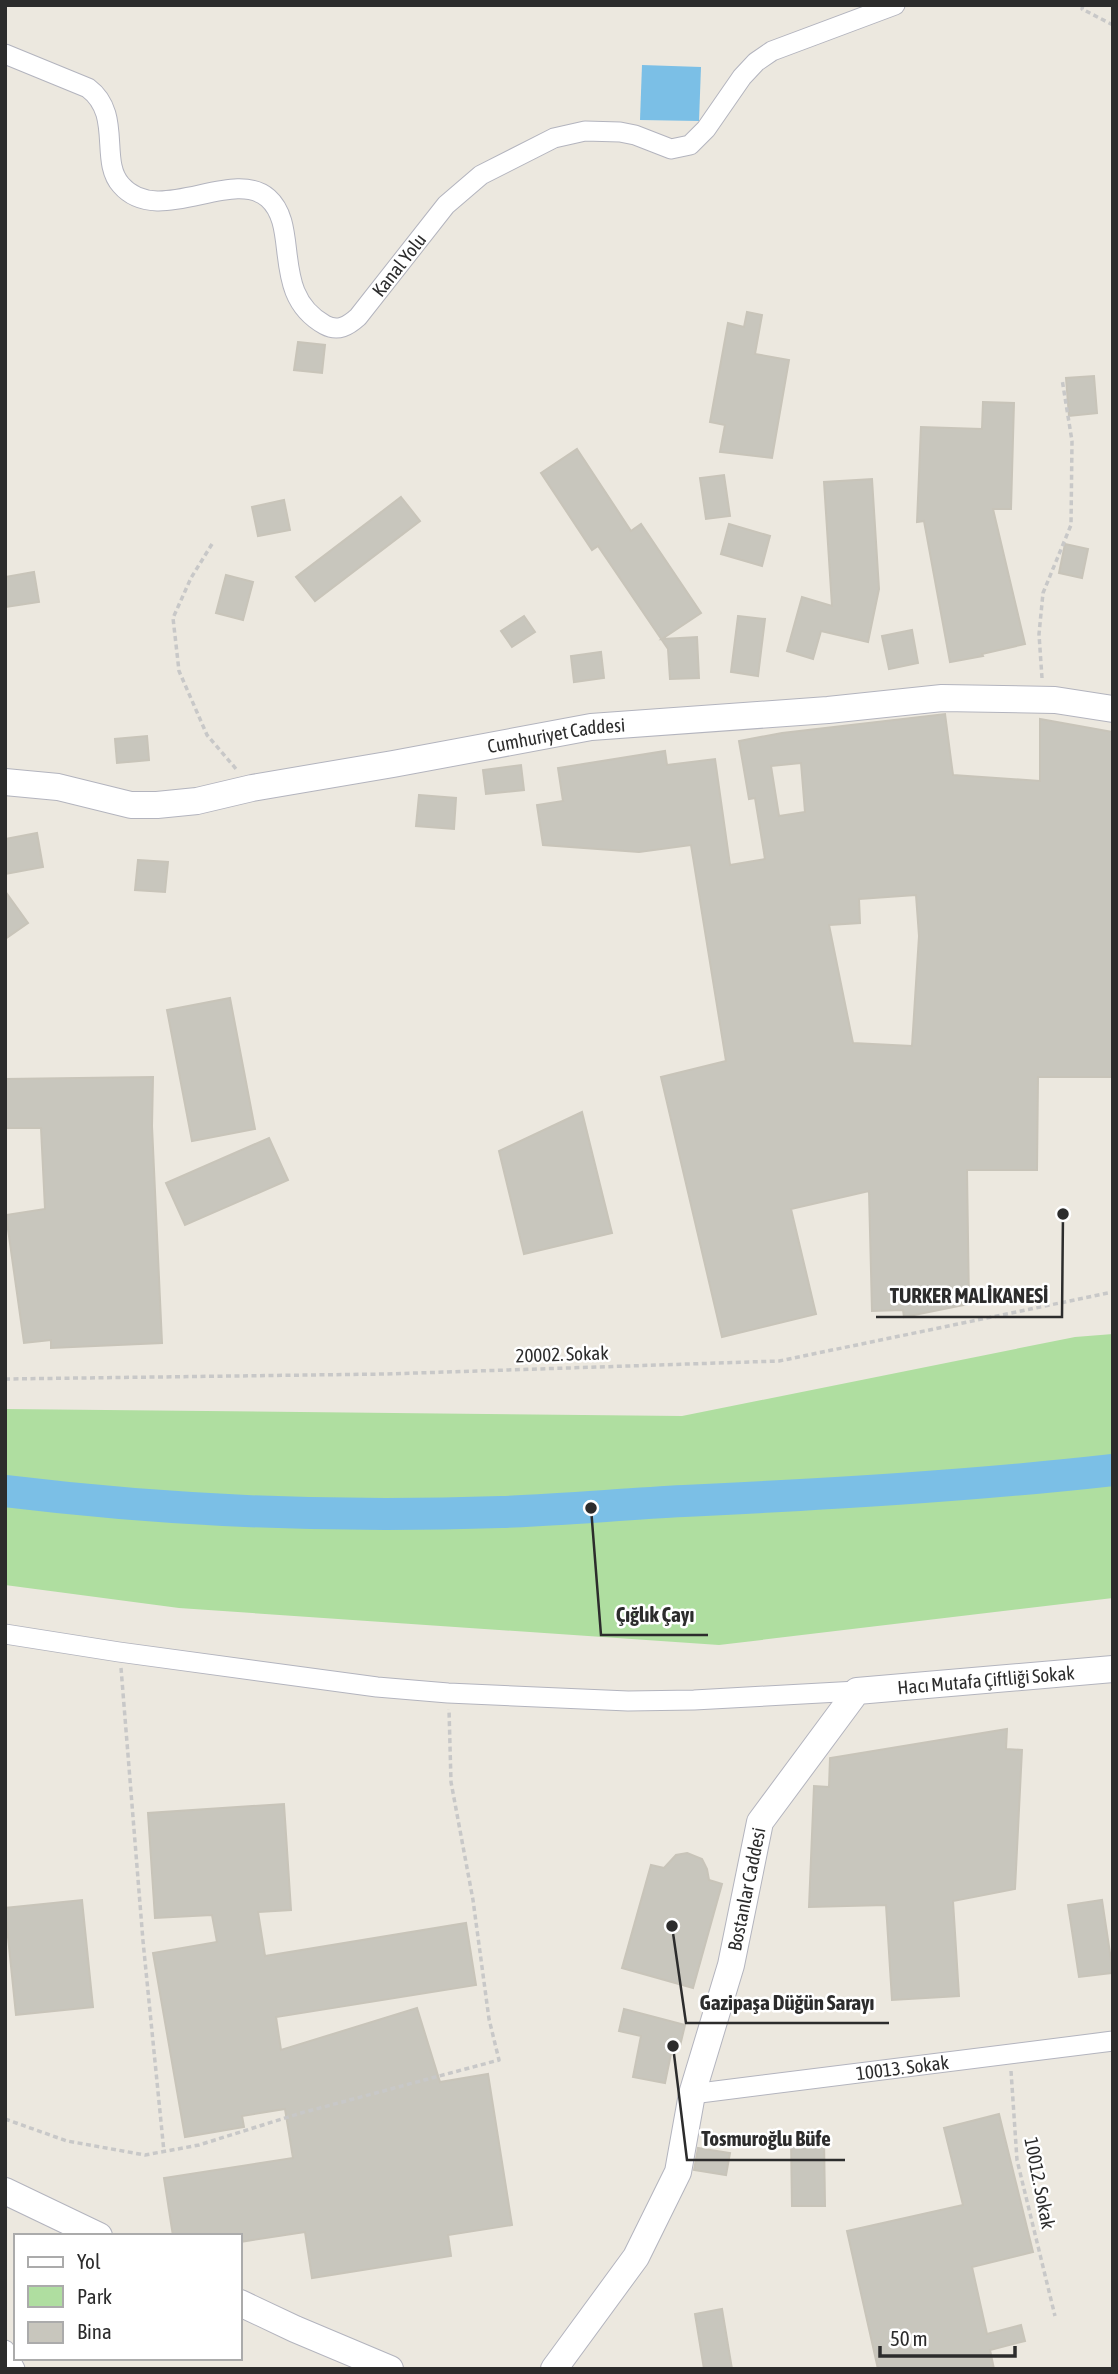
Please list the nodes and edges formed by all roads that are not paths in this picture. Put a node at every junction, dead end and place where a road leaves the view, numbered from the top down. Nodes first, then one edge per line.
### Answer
1 (895, 5) edge
2 (5, 54) edge
3 (1113, 709) edge
4 (5, 782) edge
5 (5, 1634) edge
6 (1113, 1669) edge
7 (857, 1691) junction
8 (1113, 2041) edge
9 (692, 2094) junction
10 (5, 2191) edge
11 (95, 2234) edge
12 (242, 2304) edge
13 (5, 2350) edge
14 (16, 2369) edge
15 (390, 2369) edge
16 (554, 2369) edge

1 - 2 street, Kanal Yolu
3 - 4 street, Cumhuriyet Caddesi
5 - 7 street
6 - 7 street, Hacı Mutafa Çiftliği Sokak
7 - 9 street, Bostanlar Caddesi
8 - 9 street, 10013. Sokak
9 - 16 street, Bostanlar Caddesi
10 - 11 street
12 - 15 street
13 - 14 street

